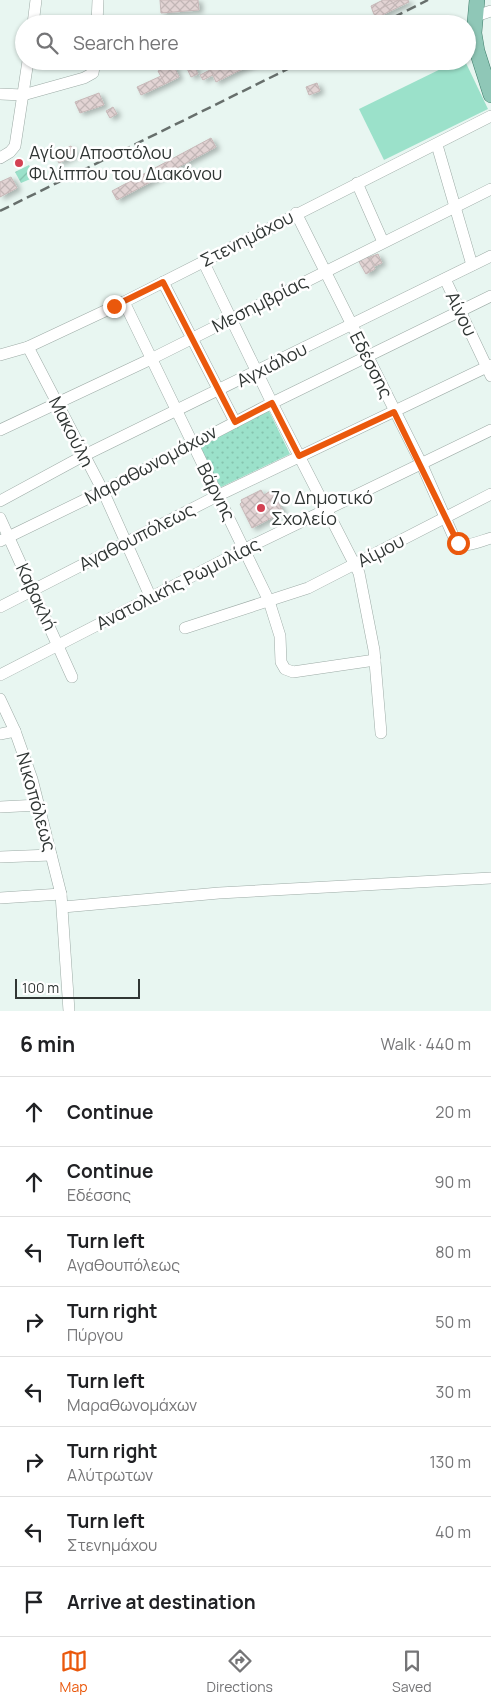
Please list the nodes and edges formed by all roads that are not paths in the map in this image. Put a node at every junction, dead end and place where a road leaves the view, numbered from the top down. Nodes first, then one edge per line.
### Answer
1 (36, 0) edge
2 (98, 0) edge
3 (477, 0) edge
4 (491, 11) edge
5 (34, 15) edge
6 (97, 15) edge
7 (476, 16) joint
8 (476, 45) edge
9 (27, 70) edge
10 (94, 70) edge
11 (0, 94) edge
12 (23, 95) junction
13 (491, 95) edge
14 (491, 116) edge
15 (437, 145) junction
16 (0, 158) edge
17 (357, 183) junction
18 (491, 189) edge
19 (455, 208) junction
20 (296, 213) junction
21 (383, 242) junction
22 (491, 256) edge
23 (203, 261) junction
24 (472, 265) junction
25 (324, 272) junction
26 (445, 279) junction
27 (163, 282) junction
28 (491, 296) edge
29 (124, 302) junction
30 (460, 312) junction
31 (231, 318) junction
32 (351, 325) junction
33 (192, 338) junction
34 (28, 347) junction
35 (0, 355) edge
36 (368, 357) junction
37 (151, 359) junction
38 (490, 369) edge
39 (258, 372) junction
40 (219, 391) junction
41 (272, 403) junction
42 (57, 404) junction
43 (176, 412) junction
44 (394, 412) junction
45 (235, 422) junction
46 (0, 430) edge
47 (491, 430) edge
48 (192, 443) junction
49 (83, 456) junction
50 (299, 456) junction
51 (422, 465) junction
52 (103, 491) junction
53 (491, 494) edge
54 (217, 496) junction
55 (0, 501) edge
56 (327, 511) junction
57 (0, 518) edge
58 (446, 518) junction
59 (491, 538) edge
60 (4, 539) edge
61 (126, 543) junction
62 (245, 549) junction
63 (356, 564) junction
64 (33, 591) junction
65 (152, 598) junction
66 (269, 601) junction
67 (0, 608) edge
68 (185, 628) dead end
69 (59, 645) junction
70 (375, 660) junction
71 (0, 675) edge
72 (72, 677) dead end
73 (0, 699) edge
74 (15, 731) junction
75 (381, 733) dead end
76 (0, 734) edge
77 (39, 805) junction
78 (0, 807) edge
79 (51, 855) junction
80 (0, 857) edge
81 (491, 878) edge
82 (61, 894) junction
83 (0, 898) edge
84 (63, 907) junction
85 (69, 1011) edge

1 - 5 street
2 - 6 street
3 - 7 main road
4 - 7 street
8 - 13 main road
9 - 12 street
10 - 12 street
11 - 12 street
12 - 16 street
14 - 15 street, Στενημάχου
15 - 17 street, Στενημάχου
15 - 19 street
17 - 20 street, Στενημάχου
17 - 21 street
18 - 19 street, Μεσημβρίας
19 - 21 street, Μεσημβρίας
19 - 24 street
20 - 23 street, Στενημάχου
20 - 25 street, Εδέσσης
21 - 25 street, Μεσημβρίας
22 - 24 street, Αγχιάλου
23 - 27 street, Στενημάχου
23 - 31 street
24 - 26 street, Αγχιάλου
25 - 31 street, Μεσημβρίας
25 - 32 street, Εδέσσης
26 - 30 street, Αίνου
26 - 32 street, Αγχιάλου
27 - 29 street, Στενημάχου
27 - 33 street
28 - 30 street, Μαραθωνομάχων
29 - 34 street, Στενημάχου
29 - 37 street, Βάρνης
30 - 36 street, Μαραθωνομάχων
30 - 38 street, Αίνου
31 - 33 street, Μεσημβρίας
31 - 39 street
32 - 36 street, Εδέσσης
32 - 39 street, Αγχιάλου
33 - 37 street, Μεσημβρίας
33 - 40 street
34 - 35 street, Στενημάχου
34 - 42 street, Μακούλη
36 - 41 street, Μαραθωνομάχων
36 - 44 street, Εδέσσης
37 - 42 street, Μεσημβρίας
37 - 43 street, Βάρνης
38 - 44 street, Αγαθουπόλεως
39 - 40 street, Αγχιάλου
39 - 41 street
40 - 43 street, Αγχιάλου
40 - 45 street
41 - 45 street, Μαραθωνομάχων
41 - 50 street
42 - 46 street, Μεσημβρίας
42 - 49 street, Μακούλη
43 - 48 street, Βάρνης
43 - 49 street, Αγχιάλου
44 - 50 street, Αγαθουπόλεως
44 - 51 street, Εδέσσης
45 - 48 street, Μαραθωνομάχων
47 - 51 street, Ανατολικής Ρωμυλίας
48 - 52 street, Μαραθωνομάχων
48 - 54 street, Βάρνης
49 - 52 street, Μακούλη
49 - 55 street, Αγχιάλου
50 - 54 street, Αγαθουπόλεως
50 - 56 street
51 - 56 street, Ανατολικής Ρωμυλίας
51 - 58 street, Εδέσσης
52 - 60 street, Μαραθωνομάχων
52 - 61 street, Μακούλη
53 - 58 street, Αίμου
54 - 61 street, Αγαθουπόλεως
54 - 62 street, Βάρνης
56 - 62 street, Ανατολικής Ρωμυλίας
56 - 63 street
57 - 60 street, Καβακλή
58 - 59 street, Εδέσσης
58 - 63 street, Αίμου
60 - 64 street, Καβακλή
61 - 64 street, Αγαθουπόλεως
61 - 65 street, Μακούλη
62 - 65 street, Ανατολικής Ρωμυλίας
62 - 66 street, Βάρνης
63 - 66 street, Αίμου
63 - 70 street
64 - 67 street, Αγαθουπόλεως
64 - 69 street, Καβακλή
65 - 69 street, Ανατολικής Ρωμυλίας
66 - 68 street, Αίμου
66 - 70 street, Βάρνης
69 - 71 street, Ανατολικής Ρωμυλίας
69 - 72 street, Καβακλή
70 - 75 street
73 - 74 street, Νικοπόλεως
74 - 76 street
74 - 77 street, Νικοπόλεως
77 - 78 street
77 - 79 street, Νικοπόλεως
79 - 80 street
79 - 82 street, Νικοπόλεως
81 - 84 street
82 - 83 street
82 - 84 street, Νικοπόλεως
84 - 85 street, Νικοπόλεως

